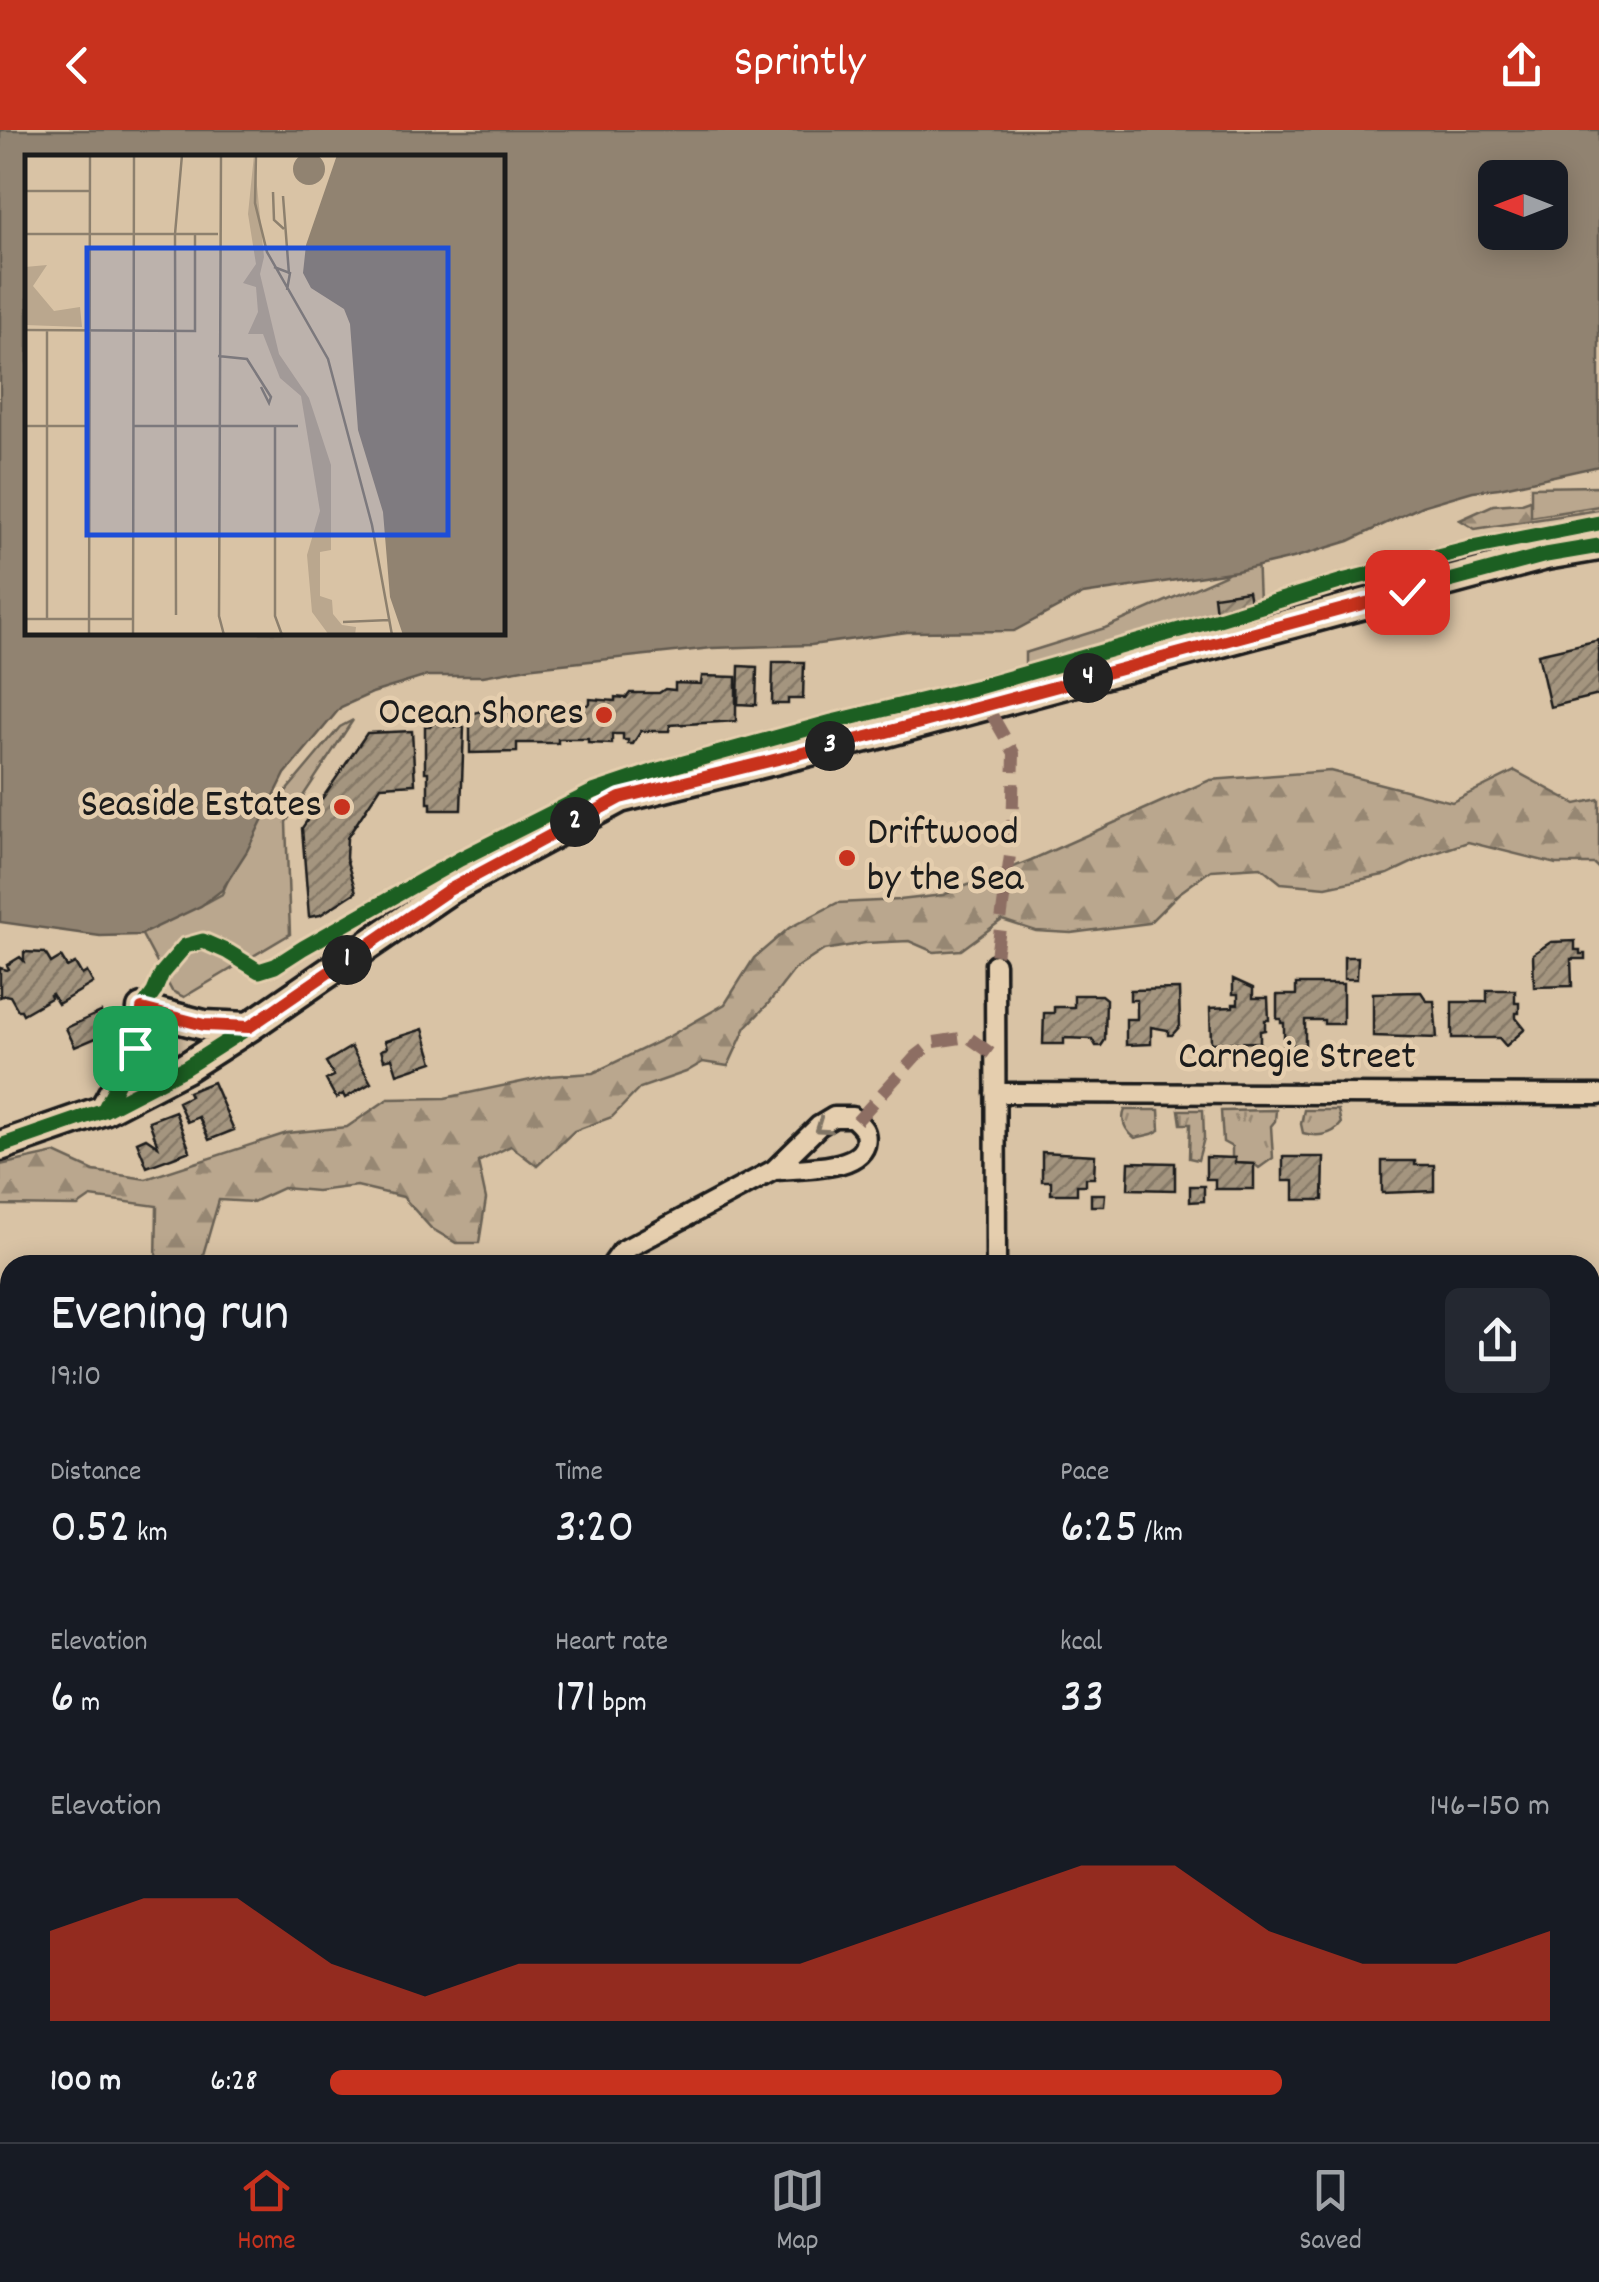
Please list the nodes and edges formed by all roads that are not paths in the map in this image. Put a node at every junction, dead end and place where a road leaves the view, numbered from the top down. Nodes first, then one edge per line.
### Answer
1 (1599, 546) edge
2 (996, 964) dead end
3 (249, 1027) junction
4 (996, 1094) junction
5 (1599, 1095) edge
6 (104, 1110) junction
7 (0, 1146) edge
8 (774, 1170) junction
9 (619, 1255) edge
10 (996, 1255) edge

1 - 3 main road
2 - 4 street
3 - 6 main road
3 - 6 main road
4 - 5 street, Carnegie Street
4 - 10 street
6 - 7 main road
8 -> 8 street
8 - 9 street

